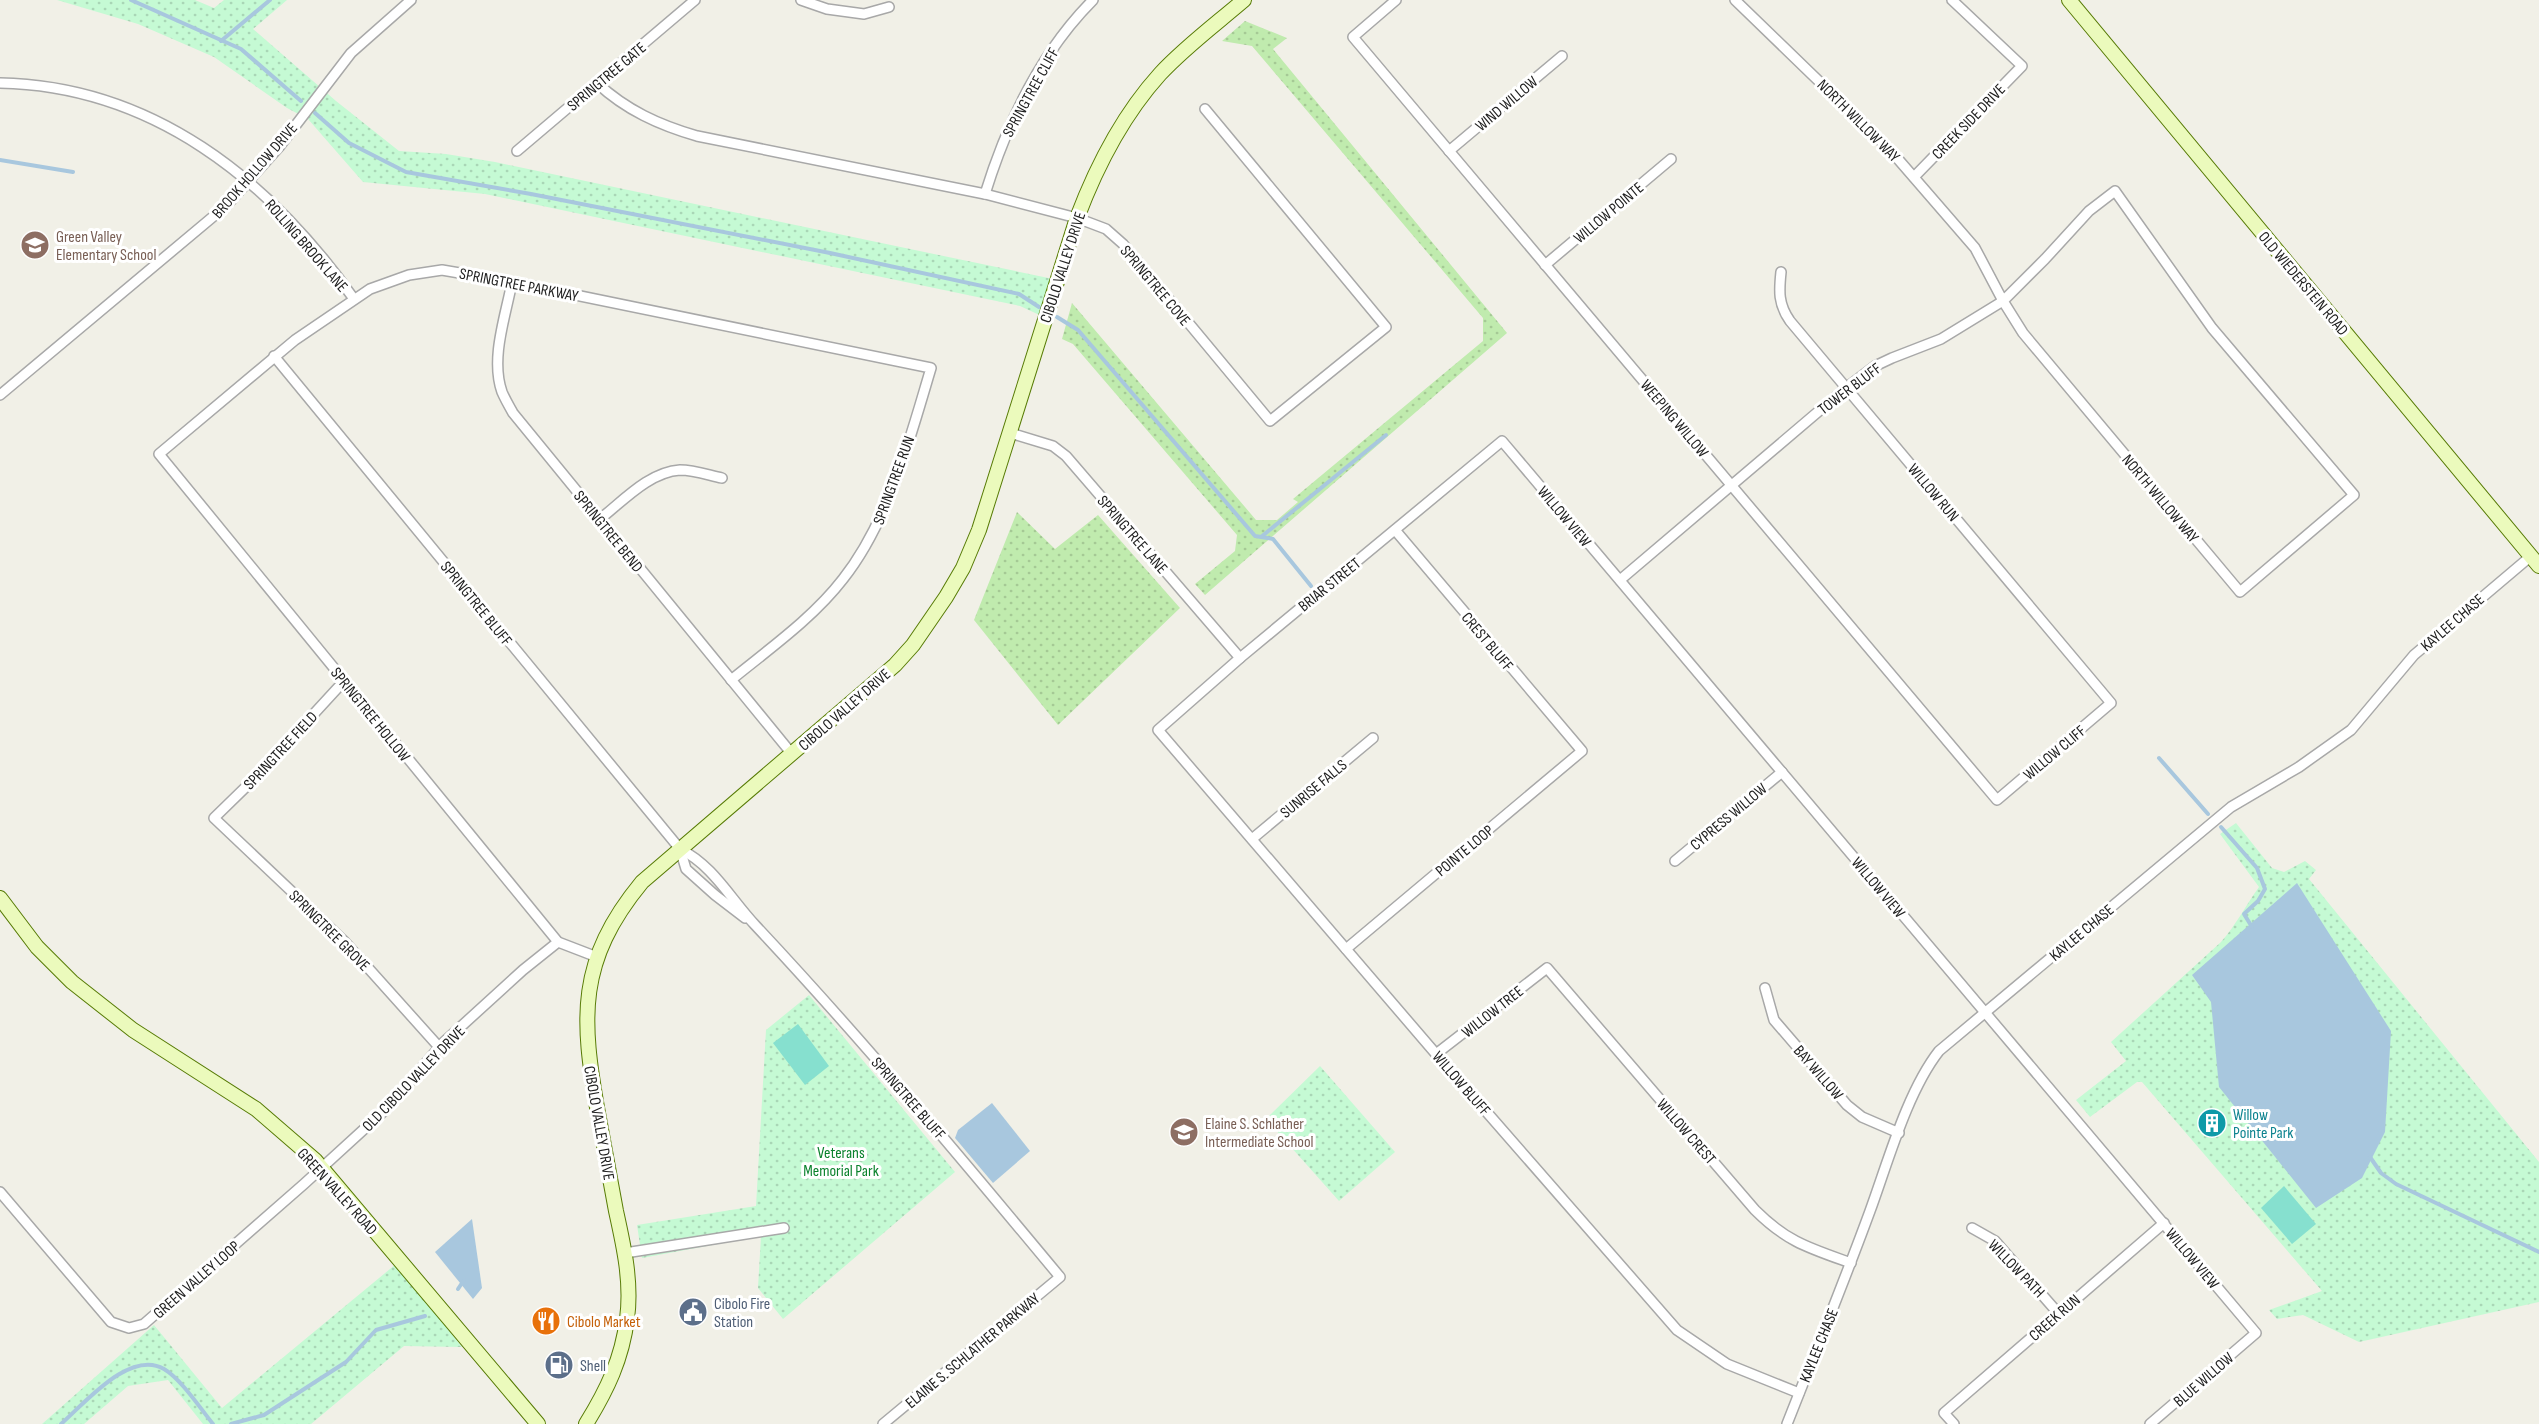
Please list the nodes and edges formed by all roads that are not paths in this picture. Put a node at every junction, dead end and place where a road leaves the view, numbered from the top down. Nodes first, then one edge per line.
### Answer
1 (411, 0) edge
2 (695, 0) edge
3 (801, 0) edge
4 (1093, 0) edge
5 (1244, 0) edge
6 (1396, 0) edge
7 (1735, 0) edge
8 (1952, 0) edge
9 (2069, 0) edge
10 (889, 7) dead end
11 (1562, 56) dead end
12 (0, 83) edge
13 (597, 83) junction
14 (1205, 109) dead end
15 (517, 151) dead end
16 (1449, 151) junction
17 (1671, 159) dead end
18 (1914, 177) junction
19 (249, 181) junction
20 (2115, 191) joint
21 (985, 194) junction
22 (1077, 218) junction
23 (1545, 266) junction
24 (1781, 272) dead end
25 (513, 282) junction
26 (354, 299) junction
27 (2003, 302) junction
28 (274, 357) junction
29 (931, 368) joint
30 (1846, 387) junction
31 (0, 395) edge
32 (1010, 433) junction
33 (1502, 441) joint
34 (159, 454) joint
35 (722, 478) dead end
36 (1731, 485) junction
37 (600, 519) junction
38 (1395, 530) junction
39 (2535, 561) edge
40 (1620, 580) junction
41 (1240, 657) junction
42 (731, 680) junction
43 (344, 681) junction
44 (2111, 703) joint
45 (1158, 730) joint
46 (1373, 738) dead end
47 (1582, 751) joint
48 (792, 754) junction
49 (1782, 772) junction
50 (1997, 800) joint
51 (214, 818) joint
52 (1252, 839) junction
53 (680, 849) junction
54 (1675, 861) dead end
55 (0, 898) edge
56 (753, 923) junction
57 (558, 942) junction
58 (1346, 949) junction
59 (597, 957) junction
60 (1547, 968) joint
61 (1764, 988) dead end
62 (1985, 1012) junction
63 (440, 1047) junction
64 (1436, 1054) junction
65 (1899, 1133) junction
66 (321, 1167) junction
67 (0, 1192) edge
68 (2164, 1223) junction
69 (784, 1228) dead end
70 (1972, 1228) dead end
71 (625, 1253) junction
72 (1851, 1263) junction
73 (1060, 1277) joint
74 (2058, 1313) junction
75 (2256, 1333) joint
76 (1799, 1393) junction
77 (538, 1424) edge
78 (586, 1424) edge
79 (883, 1424) edge
80 (1787, 1424) edge
81 (1953, 1424) edge
82 (2150, 1424) edge

1 - 19 street, BROOK HOLLOW DRIVE
2 - 13 street, SPRINGTREE GATE
3 - 10 street
4 - 21 street, SPRINGTREE CLIFF
5 - 22 main road, CIBOLO VALLEY DRIVE
6 - 16 street, WEEPING WILLOW
7 - 18 street, NORTH WILLOW WAY
8 - 18 street, CREEK SIDE DRIVE
9 - 39 main road, OLD WIEDERSTEIN ROAD
11 - 16 street, WIND WILLOW
12 - 19 street, ROLLING BROOK LANE
13 - 15 street, SPRINGTREE GATE
13 - 21 street, SPRINGTREE COVE
14 - 22 street, SPRINGTREE COVE
16 - 23 street, WEEPING WILLOW
17 - 23 street, WILLOW POINTE
18 - 27 street, NORTH WILLOW WAY
19 - 26 street, ROLLING BROOK LANE
19 - 31 street, BROOK HOLLOW DRIVE
20 - 27 street, TOWER BLUFF
20 - 27 street, NORTH WILLOW WAY
21 - 22 street, SPRINGTREE COVE
22 - 32 main road, CIBOLO VALLEY DRIVE
23 - 36 street, WEEPING WILLOW
24 - 30 street, WILLOW RUN
25 - 26 street, SPRINGTREE PARKWAY
25 - 29 street, SPRINGTREE PARKWAY
25 - 37 street, SPRINGTREE BEND
26 - 28 street, SPRINGTREE PARKWAY
27 - 30 street, TOWER BLUFF
28 - 34 street, SPRINGTREE PARKWAY
28 - 53 street, SPRINGTREE BLUFF
29 - 42 street, SPRINGTREE RUN
30 - 36 street, TOWER BLUFF
30 - 44 street, WILLOW RUN
32 - 41 street, SPRINGTREE LANE
32 - 48 main road, CIBOLO VALLEY DRIVE
33 - 38 street, BRIAR STREET
33 - 40 street, WILLOW VIEW
34 - 43 street, SPRINGTREE HOLLOW
35 - 37 street
36 - 40 street, TOWER BLUFF
36 - 50 street, WEEPING WILLOW
37 - 42 street, SPRINGTREE BEND
38 - 41 street, BRIAR STREET
38 - 47 street, CREST BLUFF
39 - 62 street, KAYLEE CHASE
40 - 49 street, WILLOW VIEW
41 - 45 street, BRIAR STREET
42 - 48 street, SPRINGTREE BEND
43 - 51 street, SPRINGTREE FIELD
43 - 57 street, SPRINGTREE HOLLOW
44 - 50 street, WILLOW CLIFF
45 - 52 street, WILLOW BLUFF
46 - 52 street, SUNRISE FALLS
47 - 58 street, POINTE LOOP
48 - 53 main road, CIBOLO VALLEY DRIVE
49 - 54 street, CYPRESS WILLOW
49 - 62 street, WILLOW VIEW
51 - 63 street, SPRINGTREE GROVE
52 - 58 street, WILLOW BLUFF
53 - 56 street, SPRINGTREE BLUFF
53 - 56 street, SPRINGTREE BLUFF
53 - 59 main road, CIBOLO VALLEY DRIVE
55 - 66 main road, GREEN VALLEY ROAD
56 - 73 street, SPRINGTREE BLUFF
57 - 59 street, SPRINGTREE HOLLOW
57 - 63 street, OLD CIBOLO VALLEY DRIVE
58 - 64 street, WILLOW BLUFF
59 - 71 main road, CIBOLO VALLEY DRIVE
60 - 64 street, WILLOW TREE
60 - 72 street, WILLOW CREST
61 - 65 street, BAY WILLOW
62 - 65 street, KAYLEE CHASE
62 - 68 street, WILLOW VIEW
63 - 66 street, OLD CIBOLO VALLEY DRIVE
64 - 76 street, WILLOW BLUFF
65 - 72 street, KAYLEE CHASE
66 - 67 street, GREEN VALLEY LOOP
66 - 77 main road, GREEN VALLEY ROAD
68 - 74 street, CREEK RUN
68 - 75 street, WILLOW VIEW
69 - 71 street
70 - 74 street, WILLOW PATH
71 - 78 main road, CIBOLO VALLEY DRIVE
72 - 76 street, KAYLEE CHASE
73 - 79 street, ELAINE S. SCHLATHER PARKWAY
74 - 81 street, CREEK RUN
75 - 82 street, BLUE WILLOW
76 - 80 street, KAYLEE CHASE

